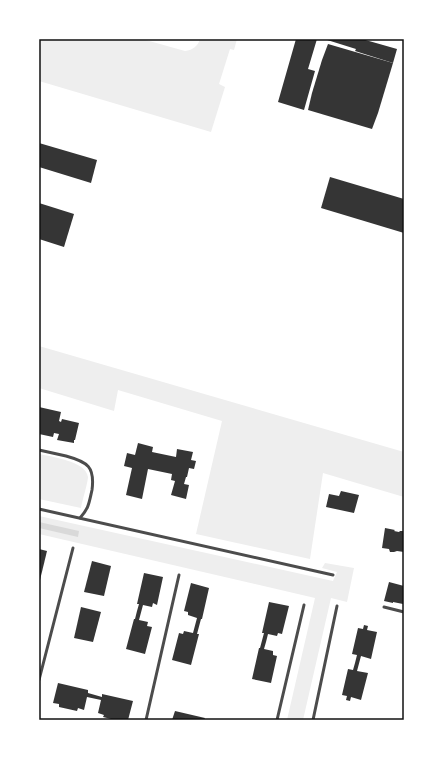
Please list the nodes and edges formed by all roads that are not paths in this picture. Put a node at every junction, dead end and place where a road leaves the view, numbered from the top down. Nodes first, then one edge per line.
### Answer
1 (39, 450) edge
2 (39, 509) edge
3 (80, 518) junction
4 (73, 548) dead end
5 (179, 575) dead end
6 (333, 575) dead end
7 (304, 605) dead end
8 (338, 606) dead end
9 (384, 607) dead end
10 (404, 612) edge
11 (39, 680) edge
12 (146, 720) edge
13 (277, 720) edge
14 (313, 720) edge

1 - 3 lane
2 - 3 lane
3 - 6 lane
4 - 11 lane
5 - 12 lane
7 - 13 lane
8 - 14 lane
9 - 10 lane

